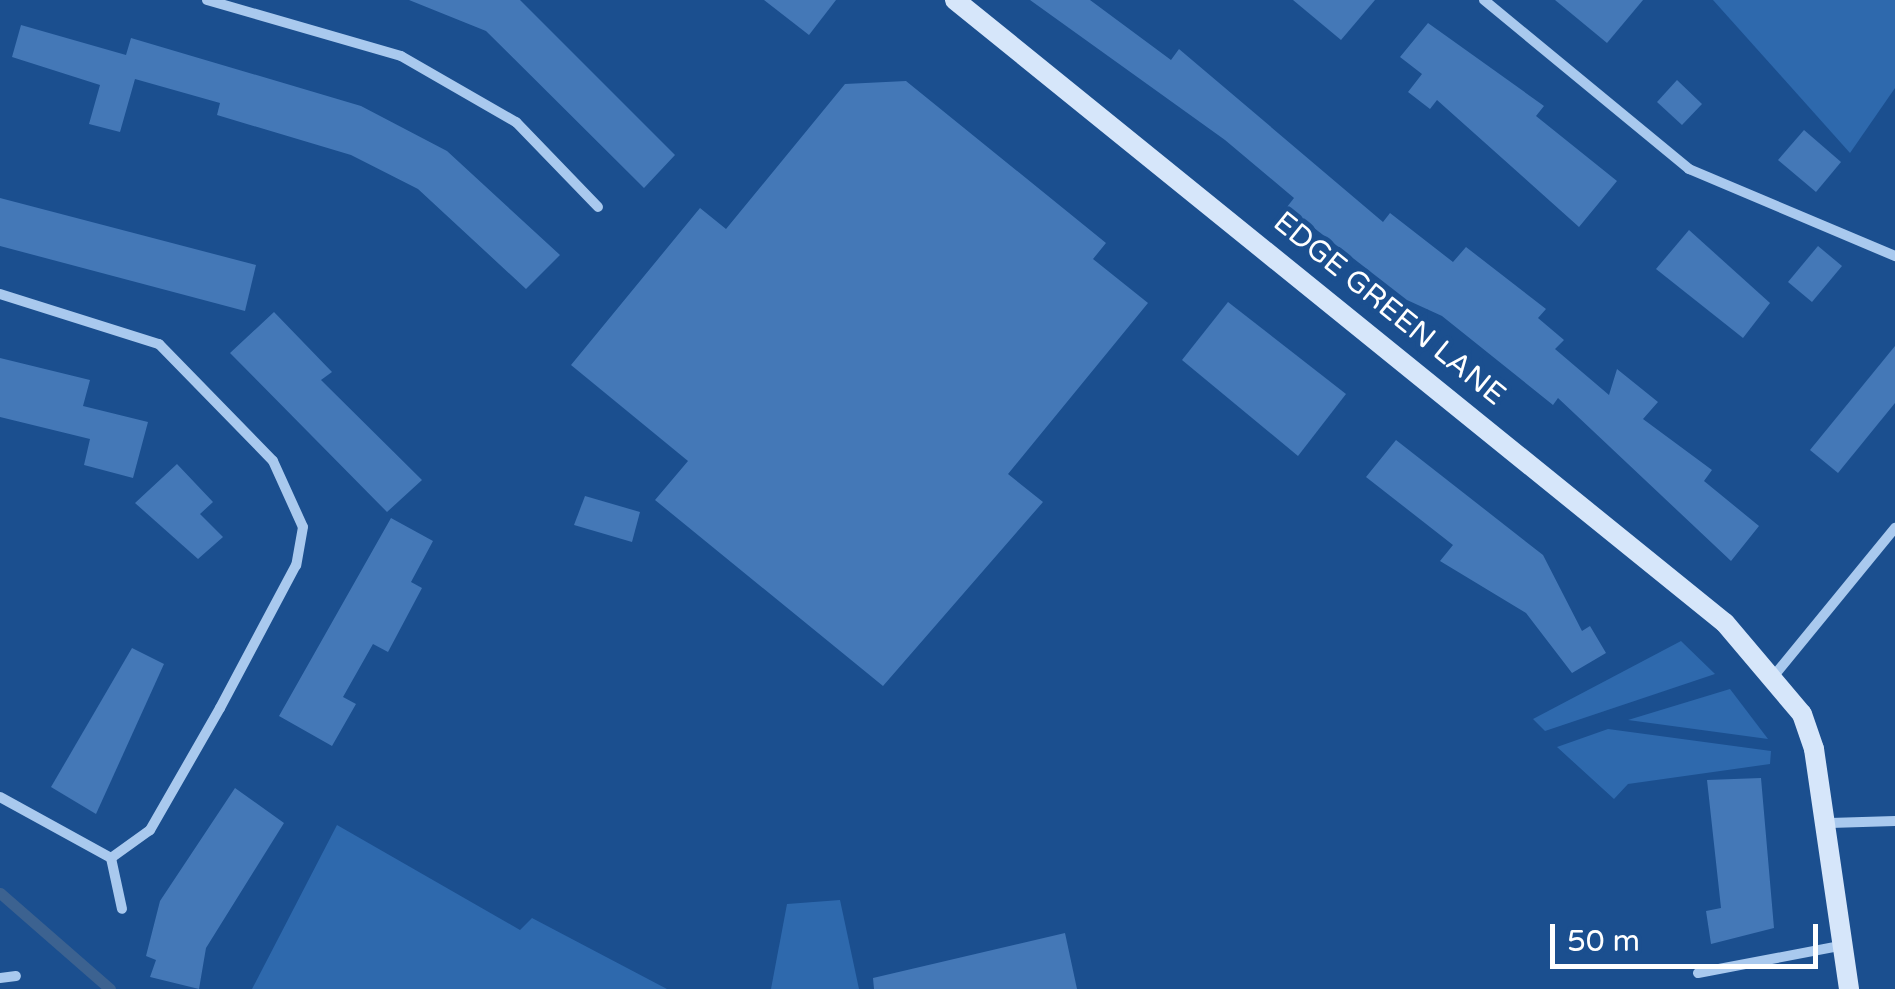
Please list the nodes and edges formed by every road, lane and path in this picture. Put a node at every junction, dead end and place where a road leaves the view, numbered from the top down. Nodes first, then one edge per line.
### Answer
1 (207, 0) edge
2 (955, 0) edge
3 (1484, 0) edge
4 (598, 207) dead end
5 (1895, 256) edge
6 (0, 294) edge
7 (1895, 528) edge
8 (1773, 678) junction
9 (0, 797) edge
10 (1895, 821) edge
11 (1830, 823) junction
12 (112, 858) junction
13 (122, 909) dead end
14 (1845, 945) junction
15 (1698, 973) dead end
16 (16, 976) dead end
17 (0, 978) edge
18 (1849, 989) edge

1 - 4 street
2 - 8 street, EDGE GREEN LANE
3 - 5 street
6 - 12 street
7 - 8 street
8 - 11 street, EDGE GREEN LANE
9 - 12 street
10 - 11 street
11 - 14 street, EDGE GREEN LANE
12 - 13 street
14 - 15 street
14 - 18 street, EDGE GREEN LANE
16 - 17 street

